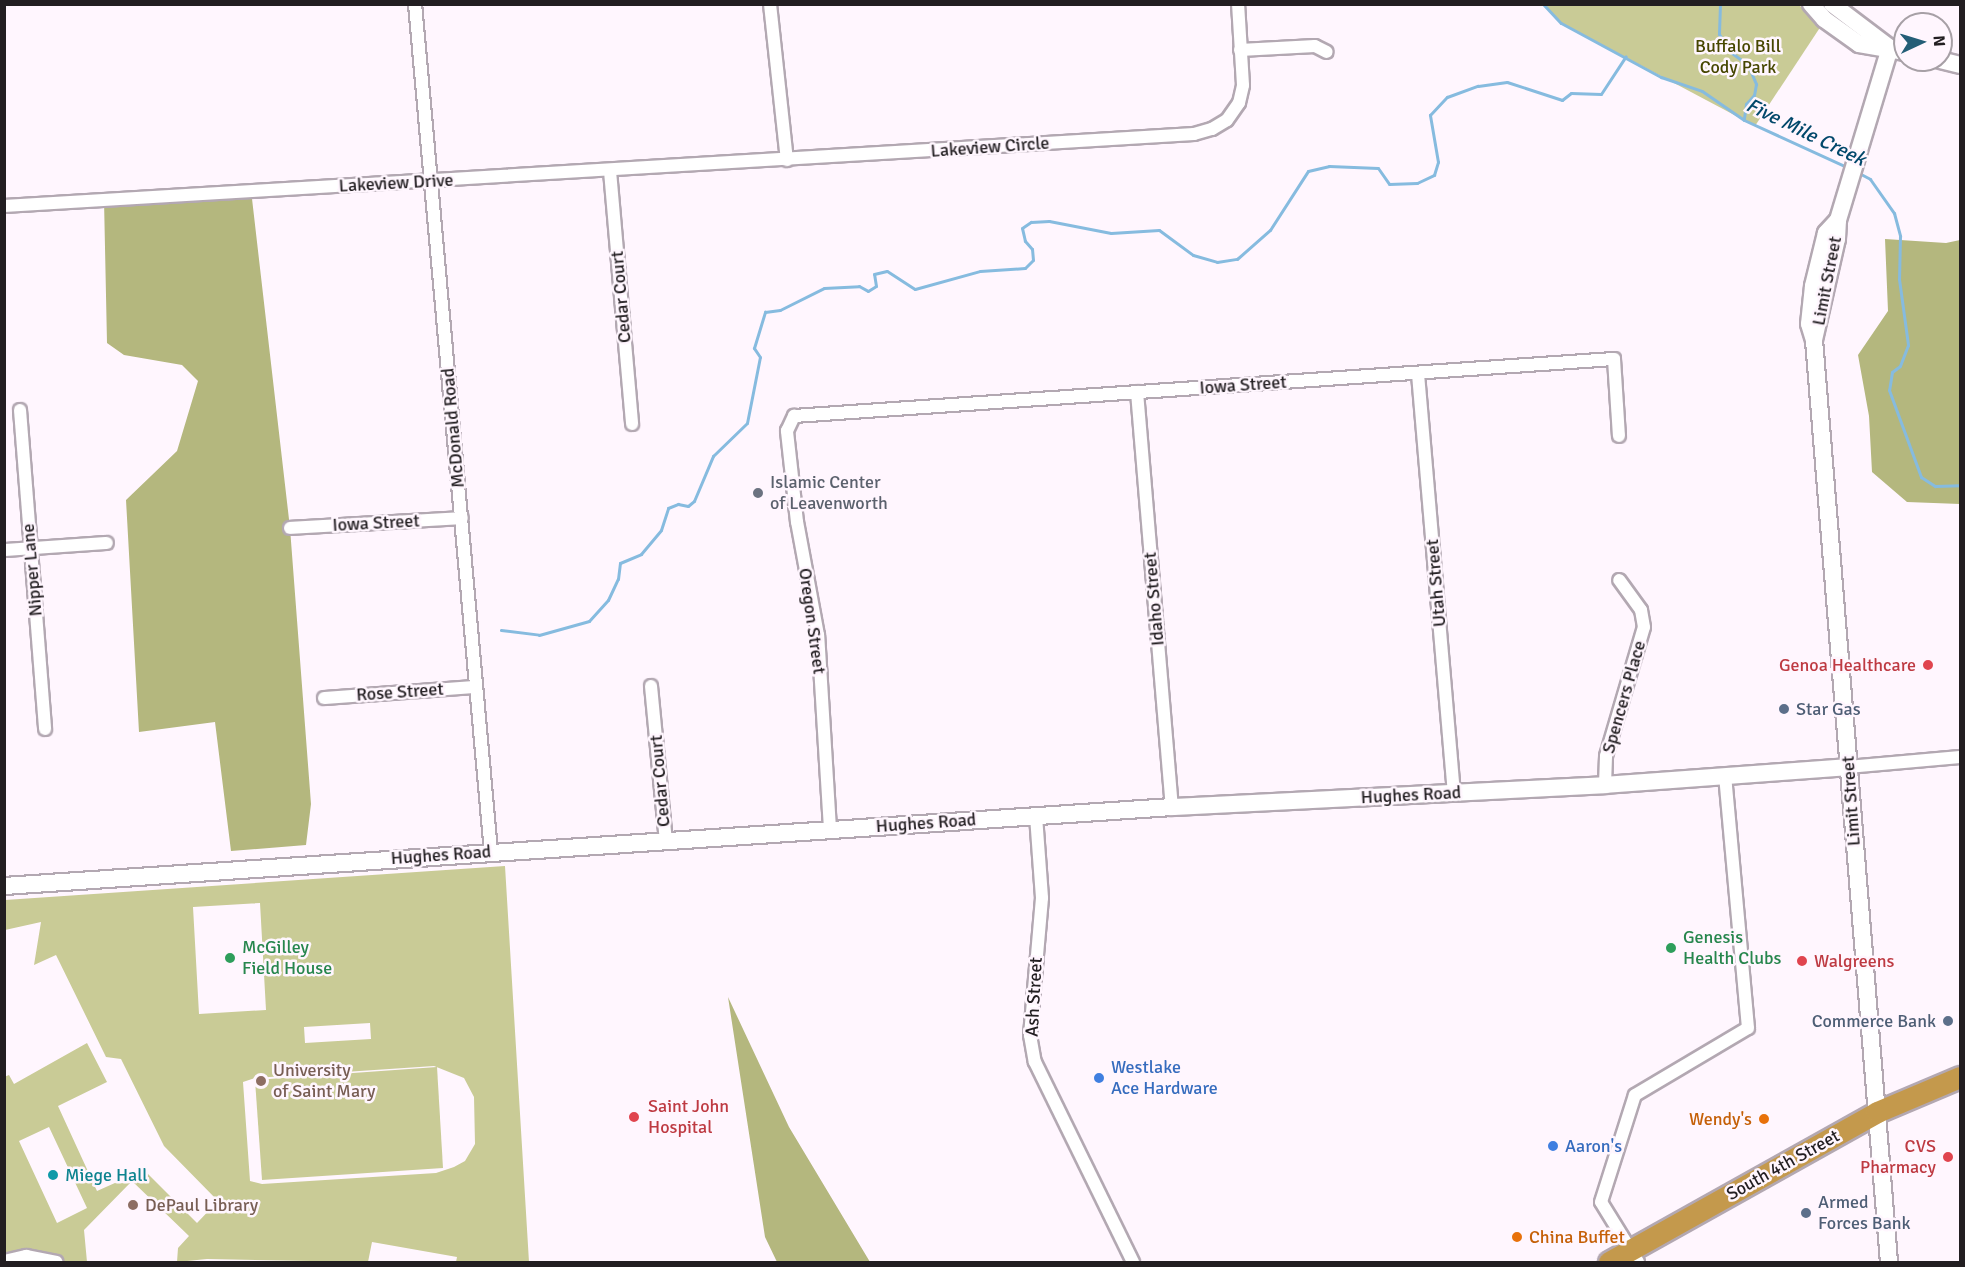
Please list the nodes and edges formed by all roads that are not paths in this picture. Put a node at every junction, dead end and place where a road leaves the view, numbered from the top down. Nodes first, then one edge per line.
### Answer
1 (415, 4) edge
2 (770, 4) edge
3 (1238, 4) edge
4 (1811, 4) edge
5 (1832, 4) edge
6 (1893, 47) edge
7 (1893, 49) edge
8 (1240, 51) junction
9 (1328, 52) dead end
10 (1893, 63) edge
11 (787, 160) junction
12 (610, 171) junction
13 (430, 182) junction
14 (4, 206) edge
15 (1418, 374) junction
16 (1137, 392) junction
17 (20, 410) dead end
18 (794, 416) joint
19 (632, 424) dead end
20 (1619, 436) dead end
21 (462, 518) junction
22 (290, 528) dead end
23 (106, 543) dead end
24 (31, 548) junction
25 (4, 550) edge
26 (1619, 580) dead end
27 (651, 686) dead end
28 (475, 687) junction
29 (324, 698) dead end
30 (45, 729) dead end
31 (1960, 757) edge
32 (1848, 767) junction
33 (1725, 775) junction
34 (1605, 785) junction
35 (1454, 792) junction
36 (1172, 807) junction
37 (1036, 816) junction
38 (830, 829) junction
39 (666, 841) junction
40 (491, 852) junction
41 (4, 886) edge
42 (1960, 1077) edge
43 (1877, 1112) junction
44 (1634, 1256) edge
45 (4, 1261) edge
46 (56, 1263) edge
47 (1133, 1263) edge
48 (1610, 1263) edge
49 (1889, 1263) edge

1 - 13 street, McDonald Road
2 - 11 street
3 - 8 street, Lakeview Circle
4 - 7 street
5 - 6 street
8 - 9 street
8 - 11 street, Lakeview Circle
10 - 32 street, Limit Street
11 - 12 street, Lakeview Drive
12 - 13 street, Lakeview Drive
12 - 19 street, Cedar Court
13 - 14 street, Lakeview Drive
13 - 21 street, McDonald Road
15 - 16 street, Iowa Street
15 - 20 street, Iowa Street
15 - 35 street, Utah Street
16 - 18 street, Iowa Street
16 - 36 street, Idaho Street
17 - 24 street, Nipper Lane
18 - 38 street, Oregon Street
21 - 22 street, Iowa Street
21 - 28 street, McDonald Road
23 - 24 street
24 - 25 street
24 - 30 street, Nipper Lane
26 - 34 street, Spencers Place
27 - 39 street, Cedar Court
28 - 29 street, Rose Street
28 - 40 street, McDonald Road
31 - 32 street
32 - 33 street, Hughes Road
32 - 43 street, Limit Street
33 - 34 street, Hughes Road
33 - 44 street
34 - 35 street, Hughes Road
35 - 36 street, Hughes Road
36 - 37 street, Hughes Road
37 - 38 street, Hughes Road
37 - 47 street, Ash Street
38 - 39 street, Hughes Road
39 - 40 street, Hughes Road
40 - 41 street, Hughes Road
42 - 43 highway, South 4th Street
43 - 44 highway, South 4th Street
43 - 49 street, Limit Street
44 - 48 highway, South 4th Street
45 - 46 street

